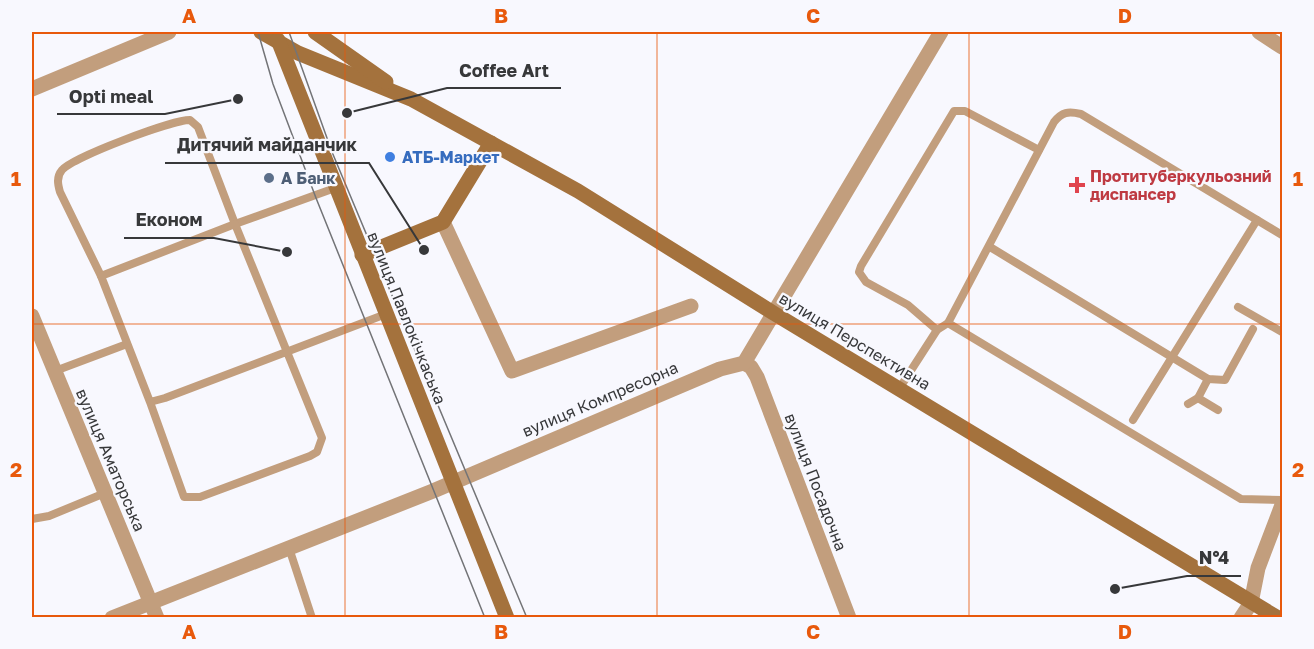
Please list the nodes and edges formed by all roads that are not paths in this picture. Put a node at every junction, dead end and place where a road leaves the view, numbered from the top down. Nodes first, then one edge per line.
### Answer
1 (169, 32) edge
2 (261, 32) edge
3 (315, 32) edge
4 (941, 32) edge
5 (1258, 32) edge
6 (277, 38) edge
7 (1282, 47) edge
8 (32, 89) edge
9 (411, 99) junction
10 (491, 143) junction
11 (1039, 150) junction
12 (335, 188) junction
13 (1257, 220) junction
14 (443, 222) junction
15 (235, 224) junction
16 (1282, 235) edge
17 (990, 247) junction
18 (362, 255) junction
19 (100, 276) junction
20 (691, 306) dead end
21 (1238, 307) dead end
22 (386, 314) junction
23 (775, 314) junction
24 (32, 316) edge
25 (948, 323) junction
26 (1253, 329) dead end
27 (937, 330) junction
28 (1282, 332) edge
29 (127, 344) junction
30 (285, 352) junction
31 (1172, 357) junction
32 (744, 363) junction
33 (55, 372) junction
34 (1208, 379) junction
35 (899, 389) junction
36 (1198, 398) junction
37 (150, 402) junction
38 (1188, 404) dead end
39 (1218, 410) dead end
40 (1133, 420) dead end
41 (453, 482) junction
42 (105, 493) junction
43 (1282, 500) edge
44 (1282, 505) edge
45 (32, 519) edge
46 (289, 548) junction
47 (151, 602) junction
48 (1251, 603) junction
49 (112, 618) edge
50 (157, 618) edge
51 (312, 618) edge
52 (507, 618) edge
53 (849, 618) edge
54 (1241, 618) edge
55 (1278, 618) edge

1 - 8 street
2 - 6 street, вулиця Перспективна
3 - 9 street, вулиця Перспективна
4 - 23 street
5 - 7 street
6 - 9 street, вулиця Перспективна
6 - 12 street, вулиця Павлокічкаська
9 - 10 street, вулиця Перспективна
10 - 14 street
10 - 23 street, вулиця Перспективна
11 - 13 lane
11 - 17 lane
11 - 27 lane
12 - 15 lane
12 - 18 street, вулиця Павлокічкаська
13 - 16 lane
13 - 31 lane
14 - 18 street
14 - 20 street
15 - 19 lane
15 - 19 lane
15 - 30 lane
17 - 25 lane
17 - 31 lane
18 - 22 street, вулиця Павлокічкаська
19 - 29 lane
21 - 28 lane
22 - 30 lane
22 - 41 street, вулиця Павлокічкаська
23 - 32 street
23 - 35 street, вулиця Перспективна
24 - 33 street, вулиця Аматорська
25 - 27 lane
25 - 43 lane
26 - 34 lane
27 - 35 lane
29 - 33 lane
29 - 37 lane
30 - 37 lane
30 - 37 lane
31 - 34 lane
31 - 40 lane
32 - 41 street, вулиця Компресорна
32 - 53 street, вулиця Посадочна
33 - 42 street, вулиця Аматорська
34 - 36 lane
35 - 48 street, вулиця Перспективна
36 - 38 lane
36 - 39 lane
41 - 46 street, вулиця Компресорна
41 - 52 street, вулиця Павлокічкаська
42 - 45 lane
42 - 47 street, вулиця Аматорська
44 - 48 street
46 - 47 street, вулиця Компресорна
46 - 51 lane
47 - 49 street, вулиця Компресорна
47 - 50 street, вулиця Аматорська
48 - 54 street
48 - 55 street, вулиця Перспективна

